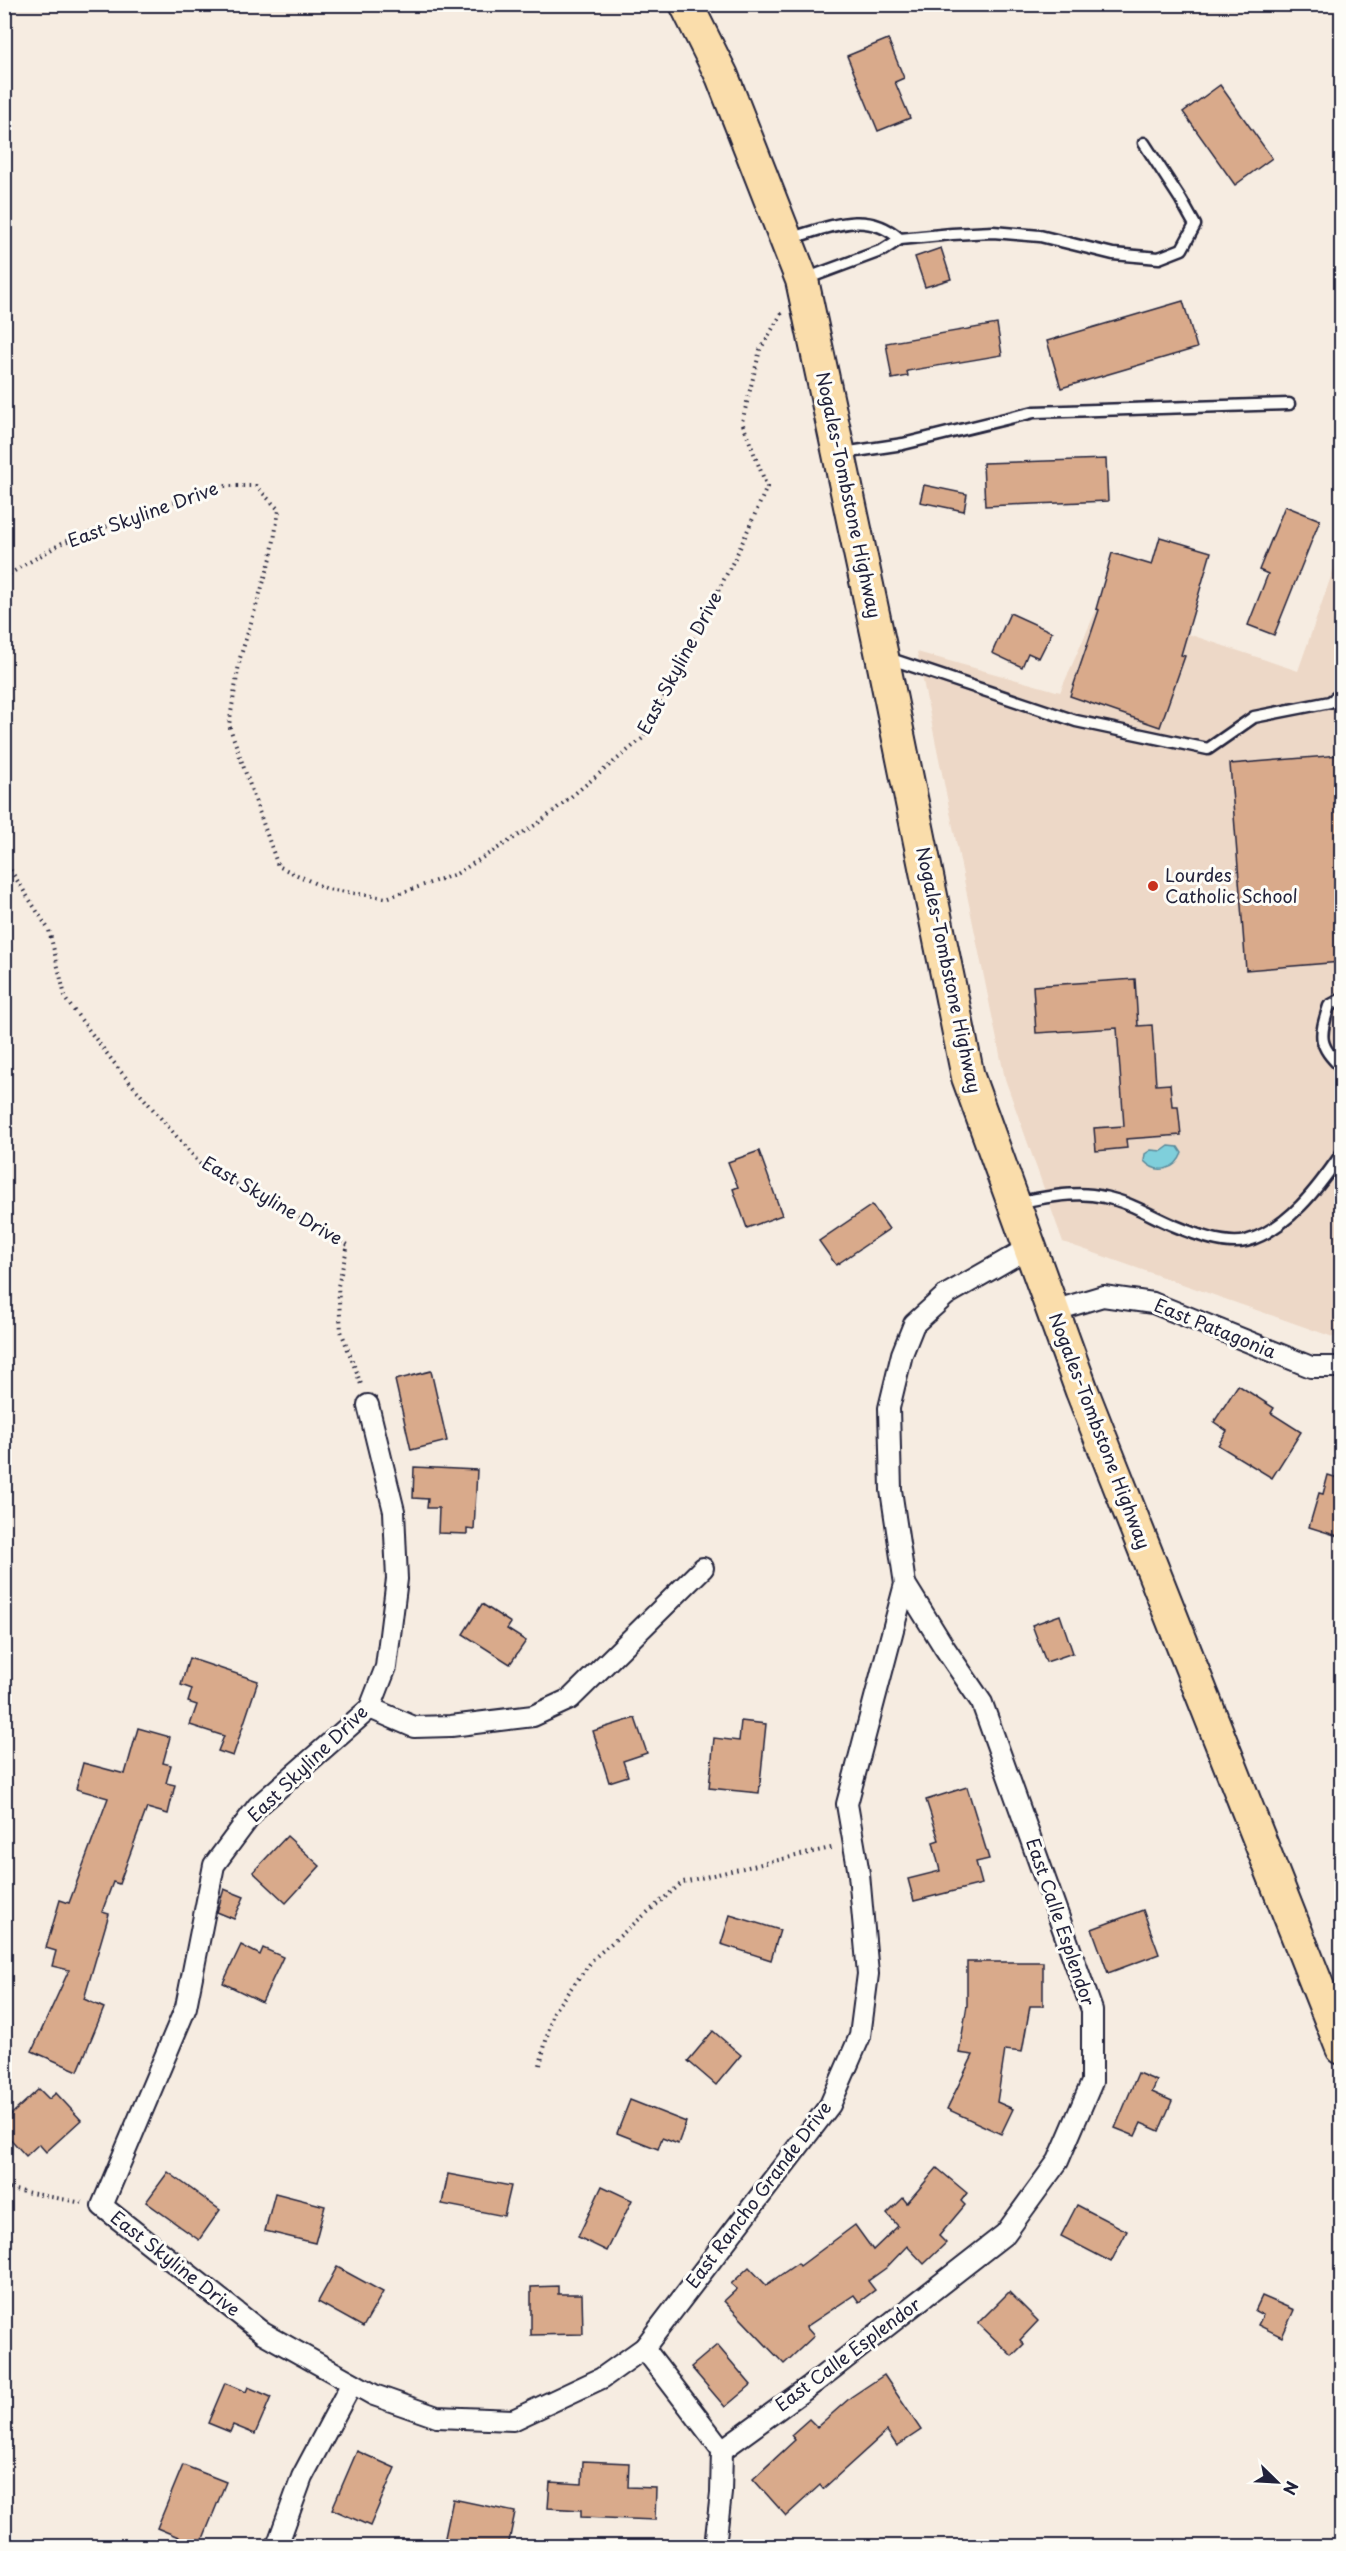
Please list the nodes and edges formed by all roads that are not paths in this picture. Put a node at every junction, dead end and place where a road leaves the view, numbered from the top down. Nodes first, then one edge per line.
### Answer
1 (686, 4) edge
2 (1144, 143) dead end
3 (900, 239) junction
4 (785, 240) junction
5 (802, 280) junction
6 (1289, 404) dead end
7 (839, 453) junction
8 (882, 656) junction
9 (1341, 693) edge
10 (1341, 999) edge
11 (1341, 1068) edge
12 (1341, 1153) edge
13 (1014, 1203) junction
14 (1030, 1246) junction
15 (1053, 1311) junction
16 (1341, 1367) edge
17 (368, 1405) road end
18 (703, 1568) dead end
19 (905, 1584) junction
20 (370, 1708) junction
21 (1341, 2048) edge
22 (644, 2348) junction
23 (352, 2383) junction
24 (722, 2450) junction
25 (277, 2547) edge
26 (715, 2547) edge

1 - 4 main road, Nogales-Tombstone Highway
2 - 3 lane
3 - 4 lane
3 - 5 lane
4 - 5 main road, Nogales-Tombstone Highway
5 - 7 main road, Nogales-Tombstone Highway
6 - 7 lane
7 - 8 main road, Nogales-Tombstone Highway
8 - 9 lane
8 - 13 main road, Nogales-Tombstone Highway
10 - 11 lane
12 - 13 lane
13 - 14 main road, Nogales-Tombstone Highway
14 - 15 main road, Nogales-Tombstone Highway
14 - 19 street, East Rancho Grande Drive
15 - 16 street, East Patagonia
15 - 21 main road, Nogales-Tombstone Highway
17 - 20 street, East Skyline Drive
18 - 20 street
19 - 22 street, East Rancho Grande Drive
19 - 24 street, East Calle Esplendor
20 - 23 street, East Skyline Drive
22 - 23 street, East Rancho Grande Drive
22 - 24 street
23 - 25 street
24 - 26 street

